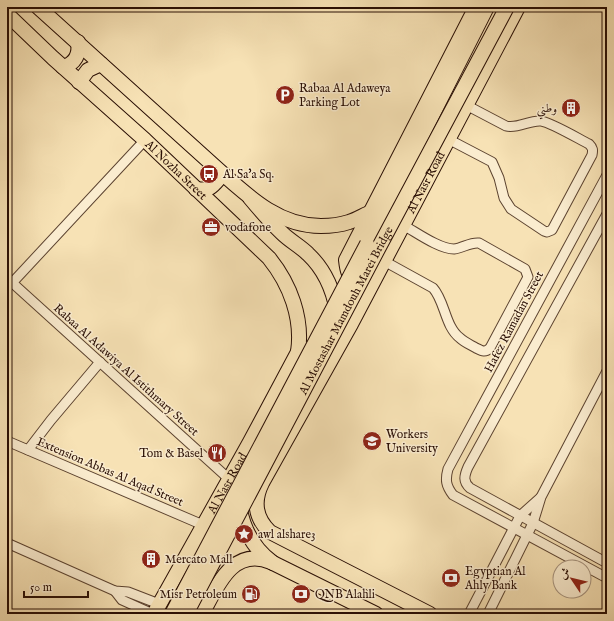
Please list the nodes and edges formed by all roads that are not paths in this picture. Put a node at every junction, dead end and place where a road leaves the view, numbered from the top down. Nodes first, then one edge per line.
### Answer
1 (38, 7) edge
2 (476, 7) edge
3 (487, 7) edge
4 (508, 7) edge
5 (518, 7) edge
6 (8, 17) edge
7 (78, 42) junction
8 (101, 64) junction
9 (62, 67) junction
10 (79, 82) junction
11 (466, 105) junction
12 (448, 139) junction
13 (145, 140) junction
14 (223, 174) junction
15 (607, 175) edge
16 (196, 189) junction
17 (250, 198) junction
18 (371, 212) junction
19 (607, 214) edge
20 (402, 225) junction
21 (384, 261) junction
22 (374, 279) junction
23 (10, 280) edge
24 (298, 352) junction
25 (100, 362) junction
26 (325, 363) junction
27 (607, 371) edge
28 (7, 441) edge
29 (250, 442) junction
30 (28, 450) junction
31 (456, 455) junction
32 (470, 464) junction
33 (229, 479) junction
34 (541, 497) junction
35 (520, 516) junction
36 (533, 523) junction
37 (203, 525) junction
38 (514, 528) junction
39 (527, 534) junction
40 (7, 544) edge
41 (607, 562) edge
42 (273, 563) junction
43 (180, 567) junction
44 (222, 577) junction
45 (607, 578) edge
46 (156, 611) edge
47 (172, 614) edge
48 (186, 614) edge
49 (202, 614) edge
50 (376, 614) edge
51 (430, 614) edge
52 (469, 614) edge
53 (488, 614) edge

1 - 7 main road
2 - 18 main road
3 - 47 main road, Al Mostashar Mamdouh Marei Bridge, bridge
4 - 26 main road, Al Mostashar Mamdouh Marei Bridge, bridge
5 - 11 main road, Al Nasr Road
6 - 9 main road, Al Nozha Street
7 - 8 main road
7 - 9 main road
8 - 10 main road
8 - 14 main road
9 - 10 main road, Al Nozha Street
10 - 13 main road, Al Nozha Street
11 - 12 main road, Al Nasr Road
11 - 12 street
12 - 20 main road, Al Nasr Road
13 - 16 main road, Al Nozha Street
13 - 23 street
14 - 16 main road
14 - 17 main road
15 - 31 street, Hafez Ramadan Street
16 - 24 main road, Al Nozha Street
17 - 18 main road
17 - 26 main road
18 - 22 main road
19 - 32 street
20 - 21 main road, Al Nasr Road
20 - 21 street
21 - 22 main road, Al Nasr Road
22 - 26 main road, Al Nasr Road
23 - 25 street, Rabaa Al Adawiya Al Istithmary Street
24 - 26 main road
24 - 29 main road, Al Nasr Road
25 - 30 street
25 - 33 street, Rabaa Al Adawiya Al Istithmary Street
26 - 48 main road, Al Mostashar Mamdouh Marei Bridge, bridge
26 - 51 main road, Al Nasr Road
27 - 34 street
28 - 30 street, Extension Abbas Al Aqad Street
29 - 33 main road, Al Nasr Road
29 - 42 main road
30 - 37 street, Extension Abbas Al Aqad Street
31 - 32 street
31 - 38 street, Hafez Ramadan Street
32 - 35 street
33 - 37 main road, Al Nasr Road
34 - 35 street
34 - 36 street
35 - 36 street
35 - 38 street
36 - 39 street
36 - 41 street
37 - 43 main road, Al Nasr Road
38 - 39 street
38 - 52 street
39 - 45 street
39 - 53 street
40 - 46 street
42 - 44 main road
42 - 50 main road
43 - 44 main road
43 - 46 main road, Al Nasr Road
44 - 49 main road

